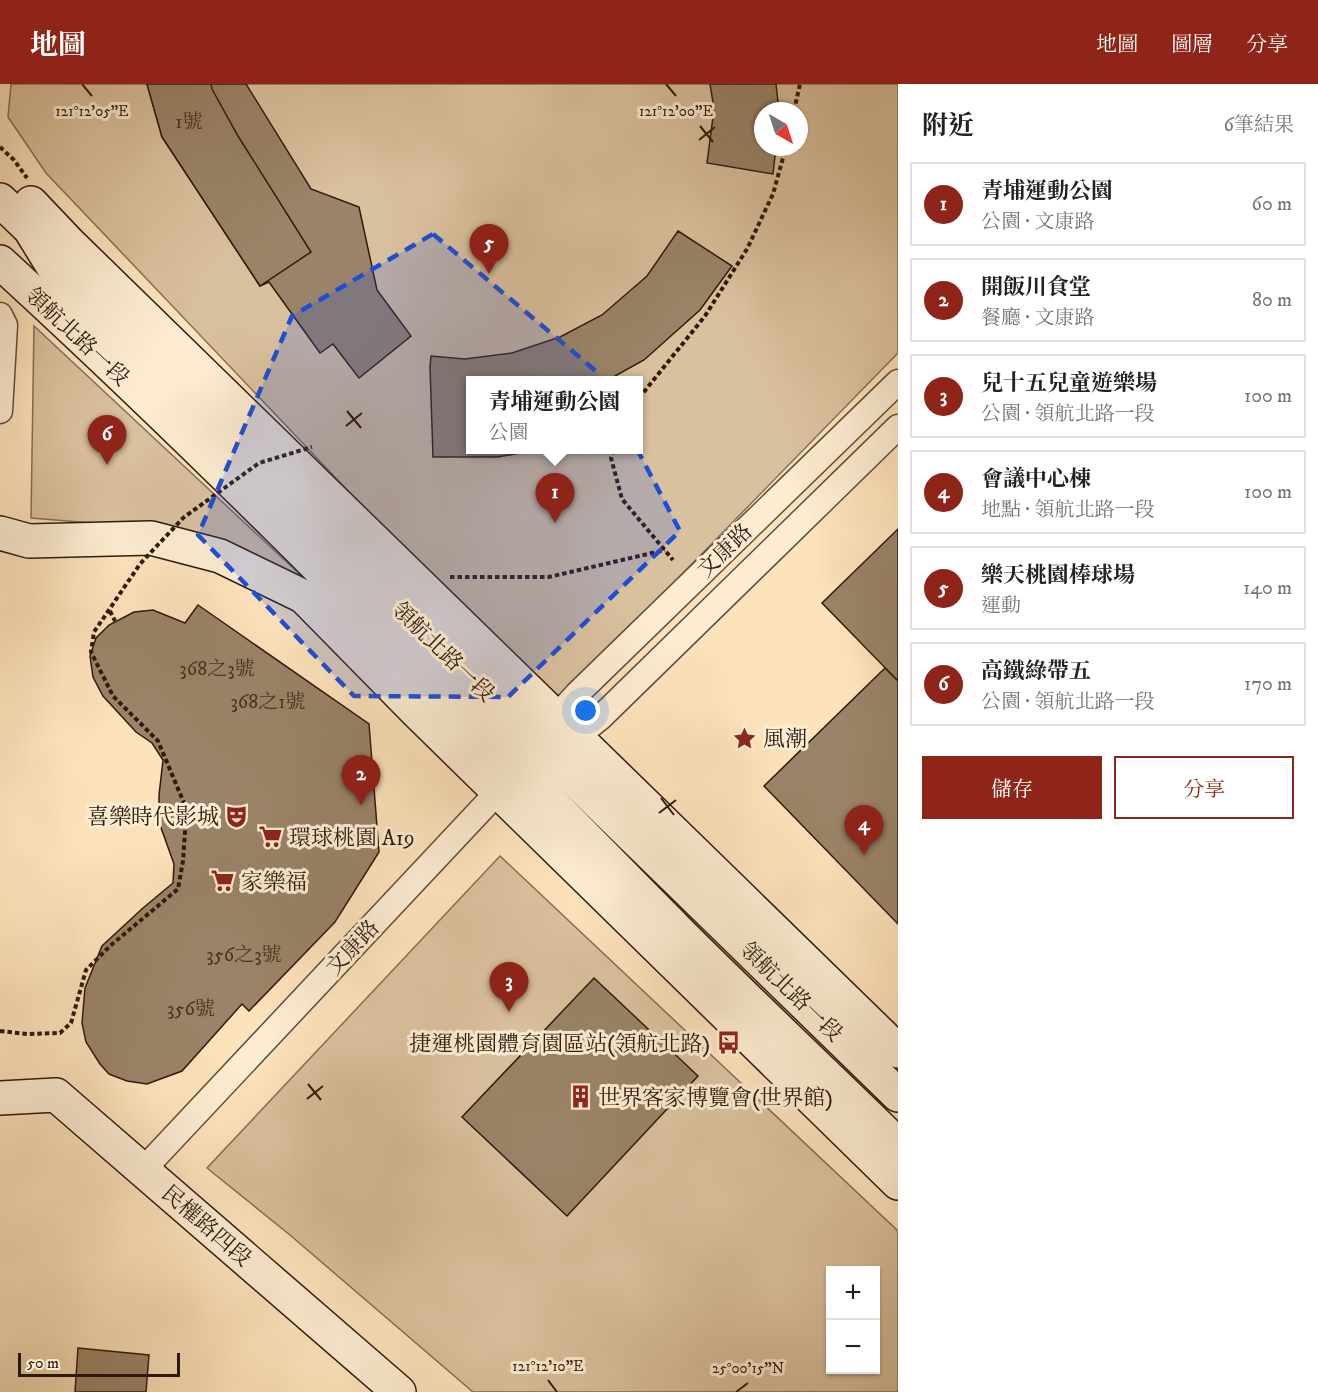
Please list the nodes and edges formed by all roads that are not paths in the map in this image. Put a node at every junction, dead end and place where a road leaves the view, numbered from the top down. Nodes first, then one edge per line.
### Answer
1 (16, 185) edge
2 (0, 200) edge
3 (0, 262) edge
4 (0, 315) edge
5 (898, 382) edge
6 (0, 411) edge
7 (898, 426) edge
8 (0, 533) edge
9 (304, 597) junction
10 (361, 610) junction
11 (416, 711) junction
12 (553, 736) junction
13 (509, 781) junction
14 (898, 1051) edge
15 (898, 1095) edge
16 (0, 1098) edge
17 (898, 1145) edge
18 (143, 1170) junction
19 (898, 1183) edge
20 (370, 1380) edge
21 (399, 1392) edge

1 - 12 street, 領航北路一段
2 - 12 street, 領航北路一段
3 - 10 street, 領航北路一段
4 - 6 street
5 - 12 street, 文康路
7 - 12 street, 文康路
8 - 9 street
9 - 10 street
9 - 11 street, 領航北路一段
10 - 11 street
10 - 13 street, 領航北路一段
11 - 13 street, 領航北路一段
12 - 13 street, 文康路
12 - 14 street, 領航北路一段
12 - 15 street, 領航北路一段
13 - 17 street, 領航北路一段
13 - 18 street, 文康路
13 - 19 street, 領航北路一段
16 - 18 street, 民權路四段
18 - 20 street, 民權路四段
20 - 21 street, 民權路四段

